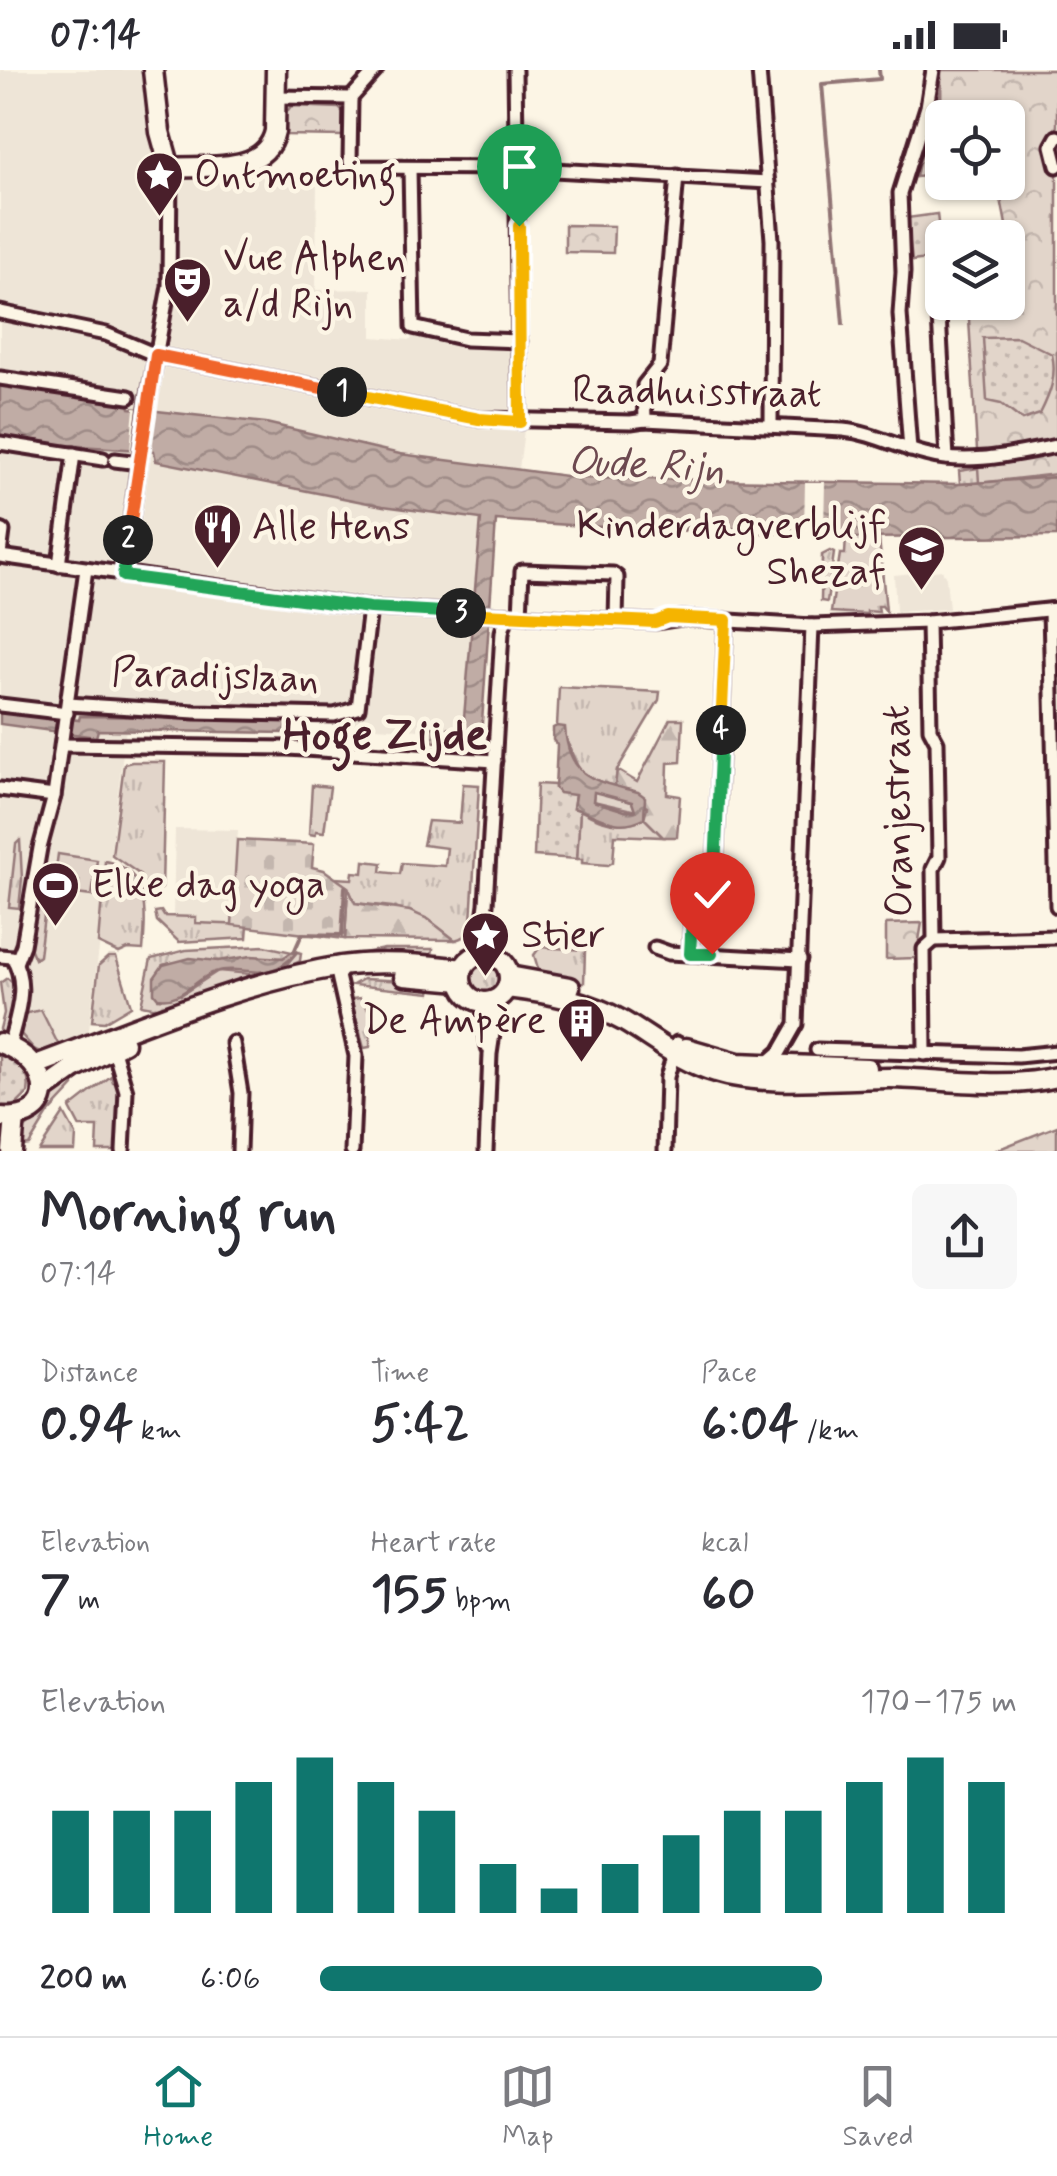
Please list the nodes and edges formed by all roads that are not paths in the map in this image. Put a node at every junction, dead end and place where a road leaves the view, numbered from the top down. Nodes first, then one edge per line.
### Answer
1 (153, 70) edge
2 (276, 70) edge
3 (376, 70) edge
4 (515, 70) edge
5 (759, 70) edge
6 (933, 70) edge
7 (276, 96) junction
8 (351, 98) junction
9 (1057, 137) edge
10 (1057, 166) edge
11 (170, 168) junction
12 (410, 168) junction
13 (518, 168) junction
14 (677, 176) junction
15 (768, 182) junction
16 (0, 312) edge
17 (939, 320) edge
18 (520, 342) junction
19 (156, 355) junction
20 (0, 378) edge
21 (129, 397) dead end
22 (645, 420) junction
23 (520, 422) junction
24 (772, 424) junction
25 (0, 444) edge
26 (1057, 446) edge
27 (910, 450) junction
28 (74, 454) junction
29 (140, 458) junction
30 (947, 458) junction
31 (2, 530) edge
32 (0, 555) edge
33 (59, 565) junction
34 (86, 569) junction
35 (123, 576) junction
36 (370, 608) junction
37 (1054, 610) edge
38 (513, 615) junction
39 (616, 620) junction
40 (726, 620) junction
41 (928, 622) junction
42 (812, 626) junction
43 (0, 705) edge
44 (67, 711) junction
45 (63, 739) junction
46 (495, 761) junction
47 (0, 789) edge
48 (54, 796) junction
49 (1057, 906) edge
50 (1057, 937) edge
51 (934, 940) junction
52 (656, 948) dead end
53 (485, 954) junction
54 (690, 954) junction
55 (0, 956) edge
56 (18, 958) junction
57 (800, 960) junction
58 (341, 971) junction
59 (462, 975) junction
60 (508, 982) junction
61 (487, 1002) junction
62 (233, 1043) dead end
63 (4, 1045) edge
64 (113, 1047) junction
65 (675, 1049) junction
66 (817, 1050) dead end
67 (1057, 1052) edge
68 (925, 1054) junction
69 (765, 1065) junction
70 (36, 1066) junction
71 (1057, 1066) edge
72 (1057, 1077) edge
73 (43, 1091) junction
74 (7, 1117) edge
75 (12, 1151) edge
76 (122, 1151) edge
77 (239, 1151) edge
78 (352, 1151) edge
79 (486, 1151) edge
80 (664, 1151) edge

1 - 11 main road
2 - 7 main road
3 - 8 street
4 - 13 street
5 - 15 street
6 - 27 street
7 - 8 street
7 - 11 main road
8 - 12 street
9 - 10 street
11 - 19 street
12 - 13 street
12 - 18 street
13 - 14 street
13 - 18 street
14 - 15 street
14 - 22 street
15 - 24 street
16 - 19 street, Raadhuisstraat
17 - 30 street
18 - 23 street
19 - 23 street, Raadhuisstraat
19 - 29 street
20 - 21 street
22 - 23 street, Raadhuisstraat
22 - 24 street, Raadhuisstraat
24 - 27 street, Raadhuisstraat
25 - 28 street
26 - 30 street, Raadhuisstraat
27 - 30 street, Raadhuisstraat
28 - 29 street
28 - 33 street
29 - 35 street
31 - 32 street
32 - 33 street
33 - 34 street
34 - 35 street
34 - 44 street
35 - 36 street
36 - 38 street
36 - 44 street, Paradijslaan
37 - 41 street
37 - 49 street
38 - 39 street
38 - 39 street
38 - 46 street
39 - 40 street
40 - 42 street
40 - 54 street
41 - 42 street
41 - 51 street, Oranjestraat
42 - 57 street
43 - 44 street, Paradijslaan
44 - 45 street
45 - 46 street, Paradijslaan
45 - 48 street
46 - 53 street
47 - 48 street
48 - 56 street
50 - 51 street
51 - 68 street, Oranjestraat
52 - 54 street
53 - 59 main road
53 - 60 main road
54 - 57 street
55 - 56 street
56 - 63 street
57 - 69 street
58 - 59 main road
58 - 64 main road
58 - 70 main road
58 - 78 street
59 - 61 main road
60 - 61 main road
60 - 65 main road
61 - 79 street
62 - 77 street
63 - 70 main road
64 - 73 main road
64 - 76 street
65 - 69 main road
65 - 72 main road
65 - 80 street
66 - 68 street
67 - 68 street
69 - 71 main road
70 - 73 main road
73 - 74 main road
74 - 75 main road

